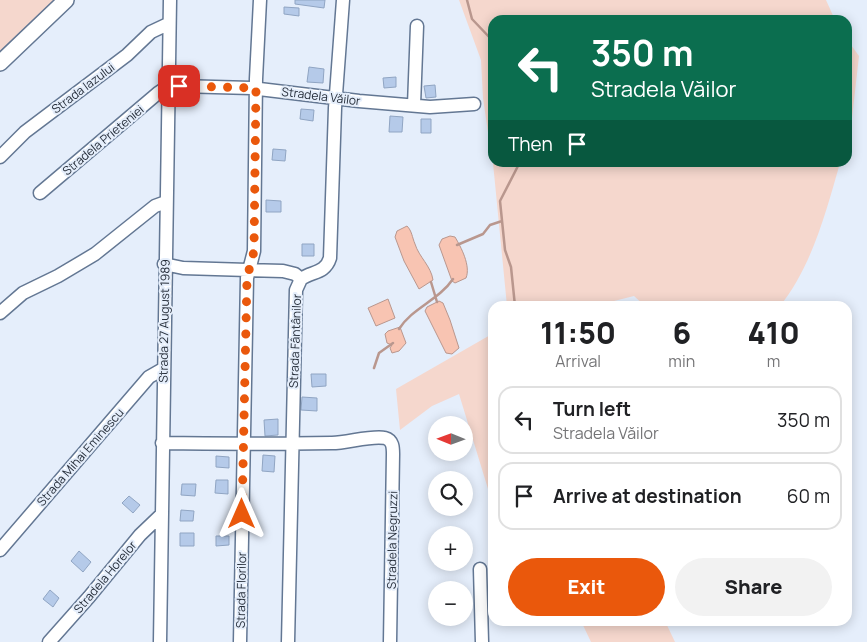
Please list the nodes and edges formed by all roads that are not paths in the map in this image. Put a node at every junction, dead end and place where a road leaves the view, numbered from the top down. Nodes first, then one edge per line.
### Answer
1 (66, 0) edge
2 (170, 0) edge
3 (260, 0) edge
4 (343, 0) edge
5 (168, 24) junction
6 (417, 26) dead end
7 (0, 63) edge
8 (167, 88) junction
9 (256, 88) junction
10 (336, 98) junction
11 (474, 104) dead end
12 (414, 105) junction
13 (0, 157) edge
14 (40, 193) dead end
15 (166, 202) junction
16 (164, 264) junction
17 (248, 269) junction
18 (300, 278) junction
19 (0, 313) edge
20 (163, 369) junction
21 (162, 443) junction
22 (243, 444) junction
23 (292, 444) junction
24 (162, 514) junction
25 (0, 550) edge
26 (480, 569) dead end
27 (49, 642) edge
28 (160, 642) edge
29 (240, 642) edge
30 (288, 642) edge
31 (390, 642) edge
32 (482, 642) edge

1 - 7 main road
2 - 5 street, Strada 27 August 1989
3 - 9 street, Strada Florilor
4 - 10 street, Strada Fântânilor
5 - 8 street, Strada 27 August 1989
5 - 13 street, Strada Iazului
6 - 12 street
8 - 9 street, Stradela Văilor
8 - 14 street, Stradela Prieteniei
8 - 15 street, Strada 27 August 1989
9 - 10 street, Stradela Văilor
9 - 17 street, Strada Florilor
10 - 12 street, Stradela Văilor
10 - 18 street, Strada Fântânilor
11 - 12 street, Stradela Văilor
15 - 16 street, Strada 27 August 1989
15 - 19 street
16 - 17 street
16 - 20 street, Strada 27 August 1989
17 - 18 street
17 - 22 street, Strada Florilor
18 - 23 street, Strada Fântânilor
20 - 21 street, Strada 27 August 1989
20 - 25 street, Strada Mihai Eminescu
21 - 22 street
21 - 24 street, Strada 27 August 1989
22 - 23 street
22 - 29 street, Strada Florilor
23 - 30 street, Strada Fântânilor
23 - 31 street, Stradela Negruzzi
24 - 27 street, Stradela Horelor
24 - 28 street, Strada 27 August 1989
26 - 32 street

